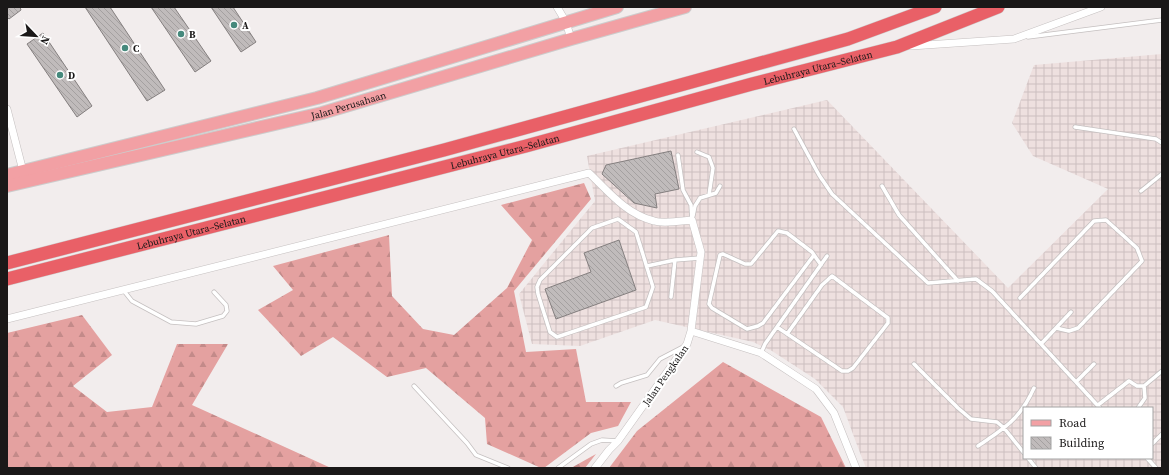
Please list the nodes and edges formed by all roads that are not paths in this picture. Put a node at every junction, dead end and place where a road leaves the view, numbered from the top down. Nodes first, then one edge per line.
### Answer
1 (557, 7) edge
2 (617, 7) edge
3 (685, 7) edge
4 (935, 7) edge
5 (998, 7) edge
6 (1101, 7) edge
7 (1162, 20) edge
8 (566, 22) junction
9 (571, 39) junction
10 (1014, 39) junction
11 (898, 47) junction
12 (7, 109) edge
13 (1075, 127) dead end
14 (794, 129) dead end
15 (1162, 143) edge
16 (697, 152) dead end
17 (678, 155) dead end
18 (23, 171) junction
19 (7, 174) edge
20 (1162, 174) edge
21 (7, 186) edge
22 (720, 186) dead end
23 (882, 186) dead end
24 (1141, 191) dead end
25 (709, 195) junction
26 (692, 220) junction
27 (814, 255) junction
28 (827, 256) dead end
29 (700, 258) junction
30 (676, 260) junction
31 (7, 263) edge
32 (821, 265) junction
33 (647, 266) junction
34 (7, 279) edge
35 (958, 281) junction
36 (124, 291) junction
37 (214, 292) dead end
38 (671, 297) dead end
39 (1020, 298) dead end
40 (1071, 312) dead end
41 (7, 319) edge
42 (777, 327) junction
43 (1056, 328) junction
44 (691, 332) junction
45 (787, 334) junction
46 (687, 344) junction
47 (1041, 344) junction
48 (761, 353) junction
49 (914, 364) dead end
50 (1094, 364) dead end
51 (1162, 371) edge
52 (1076, 382) junction
53 (414, 386) dead end
54 (616, 386) dead end
55 (1144, 386) junction
56 (1034, 388) dead end
57 (1023, 407) edge
58 (1023, 407) edge
59 (1099, 407) edge
60 (1139, 407) edge
61 (1004, 428) junction
62 (1162, 434) edge
63 (618, 442) junction
64 (1153, 443) edge
65 (978, 446) dead end
66 (1023, 452) edge
67 (1029, 459) edge
68 (1147, 459) edge
69 (508, 468) edge
70 (558, 468) edge
71 (595, 468) edge
72 (856, 468) edge
73 (1036, 468) edge
74 (1156, 468) edge

1 - 8 street
2 - 8 main road, Jalan Perusahaan
3 - 9 main road, Jalan Perusahaan
4 - 31 highway, Lebuhraya Utara–Selatan
5 - 11 highway, Lebuhraya Utara–Selatan
6 - 10 street
7 - 10 lane
8 - 9 street
8 - 18 main road, Jalan Perusahaan
9 - 21 main road, Jalan Perusahaan
10 - 11 street
11 - 34 highway, Lebuhraya Utara–Selatan
12 - 18 street
13 - 15 lane
14 - 35 lane
16 - 25 lane
17 - 26 lane
18 - 19 main road, Jalan Perusahaan
20 - 24 lane
22 - 25 lane
23 - 35 lane
25 - 26 lane
26 - 29 street, Jalan Pengkalan
26 - 36 street
27 - 27 lane
27 - 32 lane
28 - 32 lane
29 - 30 lane
29 - 44 street, Jalan Pengkalan
30 - 33 lane
30 - 38 lane
32 - 42 lane
33 - 33 lane
35 - 47 lane
36 - 37 lane
36 - 41 street
39 - 43 lane
40 - 43 lane
42 - 45 lane
42 - 48 lane
43 - 47 lane
44 - 46 street, Jalan Pengkalan
44 - 48 street
45 - 45 lane
46 - 54 lane
46 - 63 street, Jalan Pengkalan
47 - 52 lane
48 - 72 street
49 - 61 lane
50 - 52 lane
51 - 55 lane
52 - 59 lane
53 - 69 lane
55 - 59 lane
55 - 60 lane
56 - 57 lane
58 - 61 lane
61 - 65 lane
61 - 66 lane
62 - 64 lane
63 - 70 lane
63 - 71 street, Jalan Pengkalan
67 - 73 lane
68 - 74 lane

